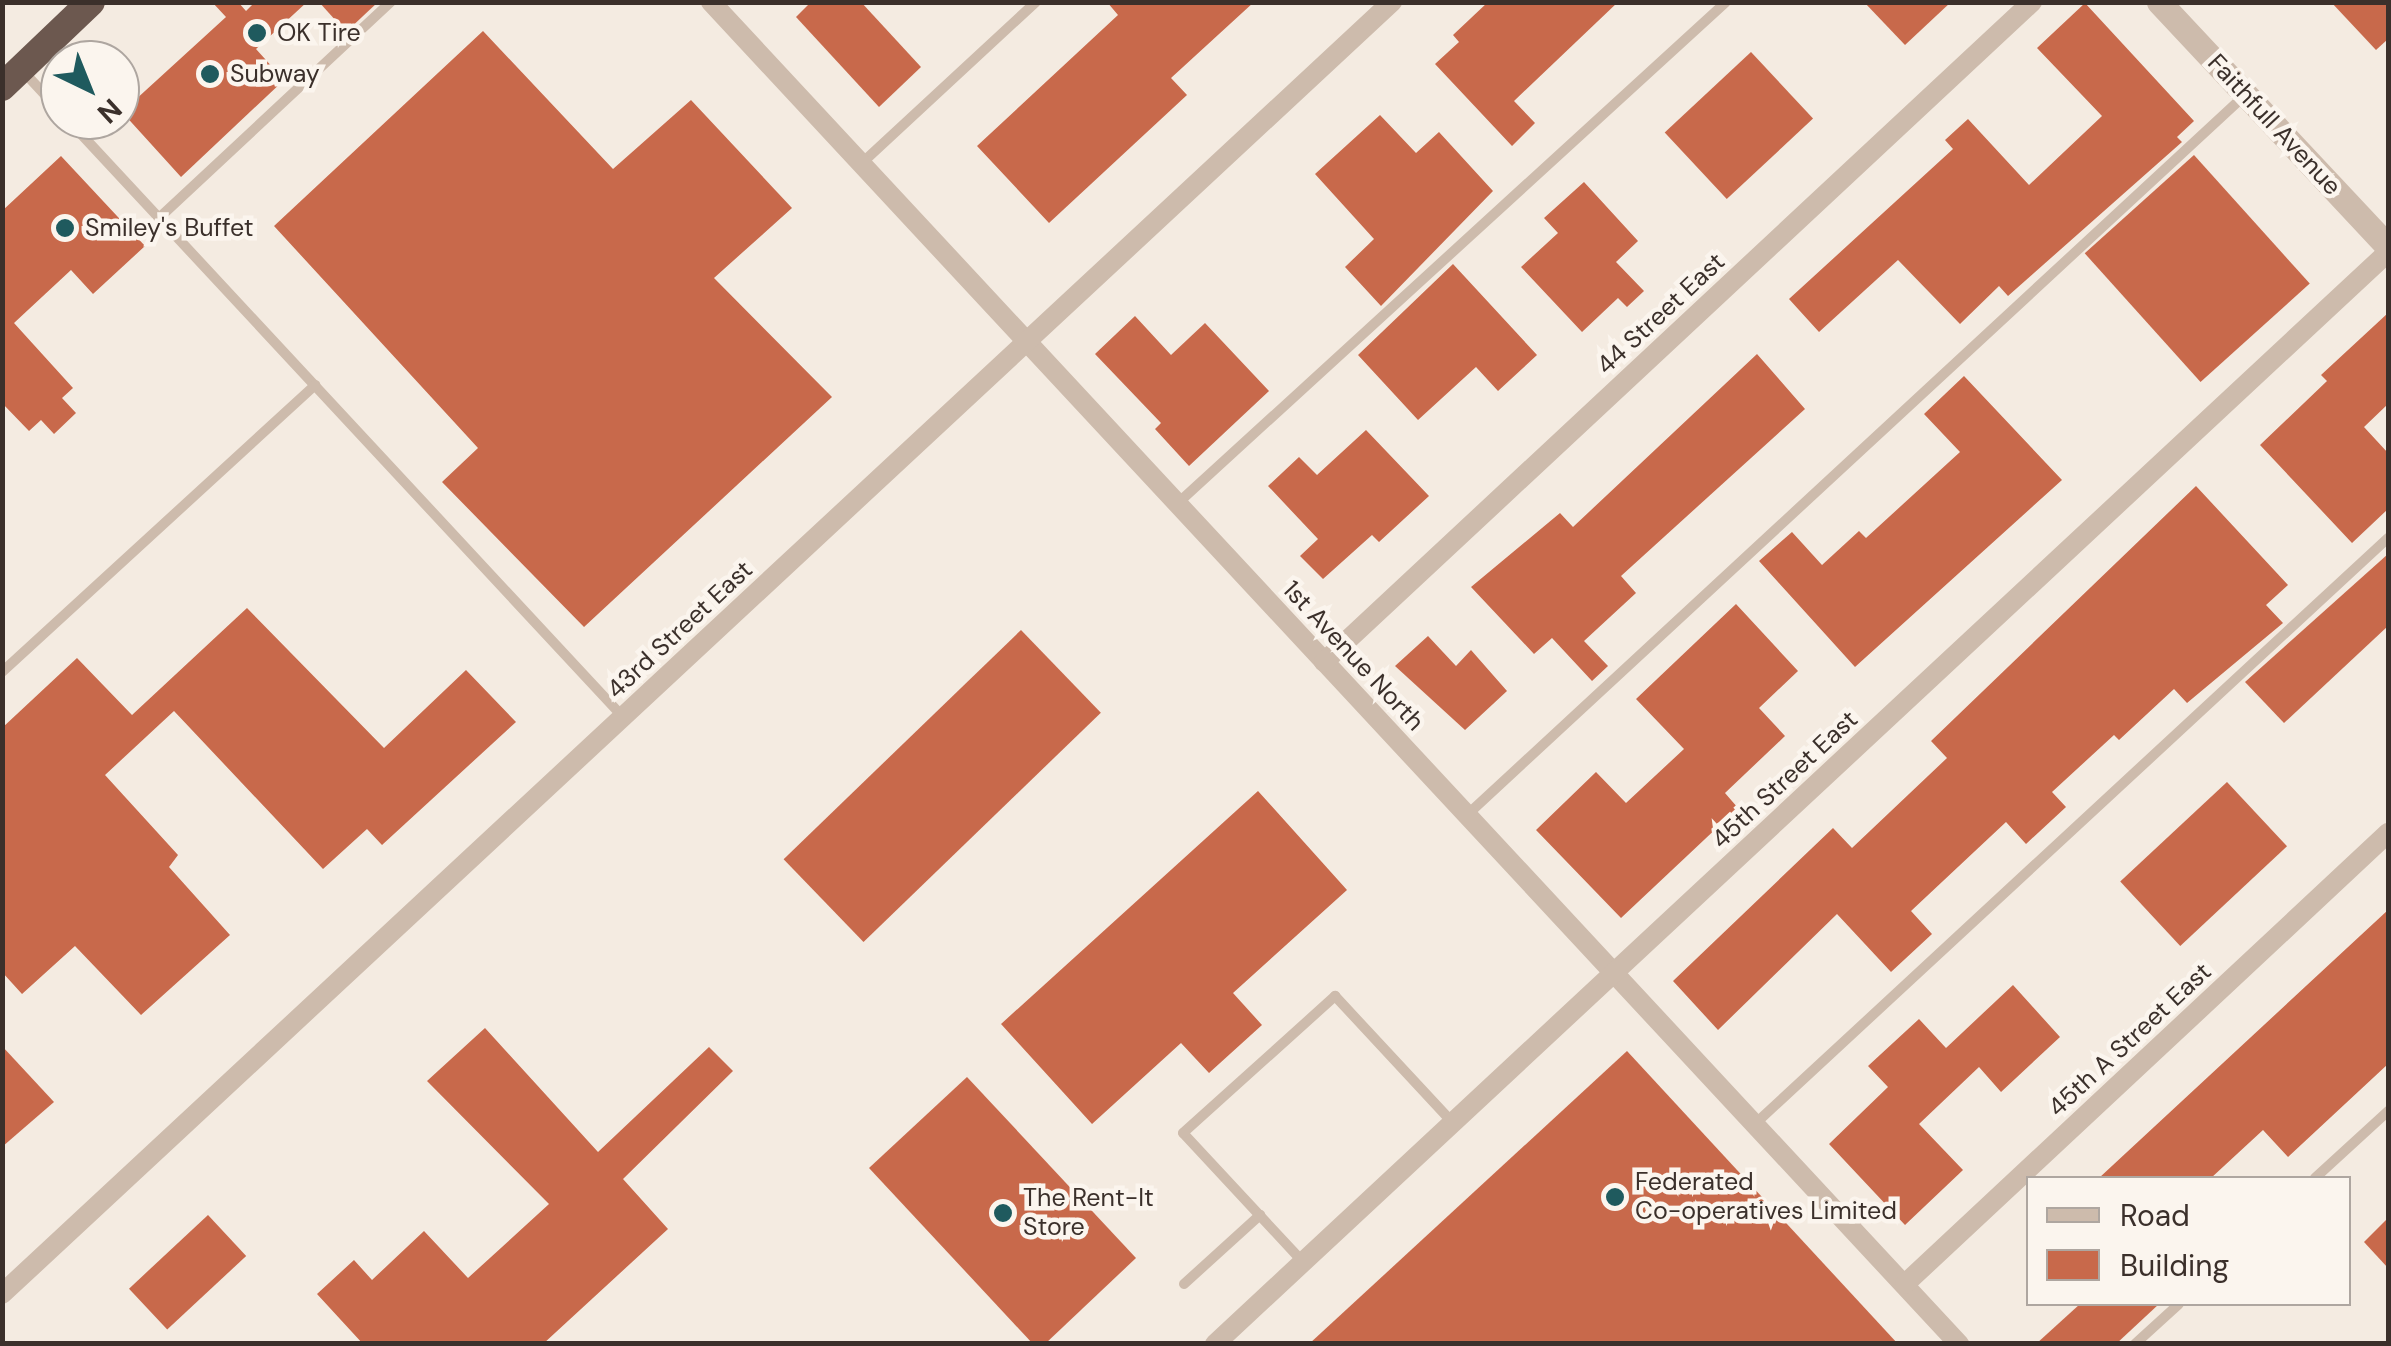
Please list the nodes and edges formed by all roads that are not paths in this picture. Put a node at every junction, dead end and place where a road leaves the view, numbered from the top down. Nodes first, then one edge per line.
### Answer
1 (91, 2) edge
2 (391, 2) edge
3 (711, 2) edge
4 (1036, 2) edge
5 (1392, 2) edge
6 (1726, 2) edge
7 (2032, 2) edge
8 (2159, 2) edge
9 (12, 78) edge
10 (2246, 95) junction
11 (40, 97) edge
12 (87, 140) edge
13 (862, 163) junction
14 (159, 218) junction
15 (2388, 250) edge
16 (1028, 342) junction
17 (315, 385) junction
18 (1177, 504) junction
19 (2388, 538) edge
20 (1324, 662) junction
21 (2, 672) edge
22 (623, 716) junction
23 (1467, 815) junction
24 (2388, 833) edge
25 (1614, 972) junction
26 (2388, 1111) edge
27 (1453, 1123) junction
28 (1756, 1123) junction
29 (2317, 1176) edge
30 (1260, 1215) junction
31 (1303, 1262) junction
32 (1184, 1284) dead end
33 (1905, 1284) junction
34 (2, 1294) edge
35 (2177, 1306) edge
36 (1215, 1344) edge
37 (1960, 1344) edge
38 (2135, 1344) edge

1 - 9 highway
2 - 14 lane
3 - 13 street, 1st Avenue North
4 - 13 lane
5 - 16 street, 43rd Street East
6 - 18 lane
7 - 20 street, 44 Street East
8 - 10 street, Faithfull Avenue
9 - 11 lane
10 - 15 street, Faithfull Avenue
10 - 23 lane
12 - 14 lane
13 - 16 street, 1st Avenue North
14 - 17 lane
15 - 25 street, 45th Street East
16 - 18 street, 1st Avenue North
16 - 22 street, 43rd Street East
17 - 21 lane
17 - 22 lane
18 - 20 street, 1st Avenue North
19 - 28 lane
20 - 23 street, 1st Avenue North
22 - 34 street, 43rd Street East
23 - 25 street, 1st Avenue North
24 - 33 street, 45th A Street East
25 - 27 street, 45th Street East
25 - 28 street, 1st Avenue North
26 - 29 lane
27 - 30 lane
27 - 31 street, 45th Street East
28 - 33 street, 1st Avenue North
30 - 31 lane
30 - 32 lane
31 - 36 street, 45th Street East
33 - 37 street, 1st Avenue North
35 - 38 lane

